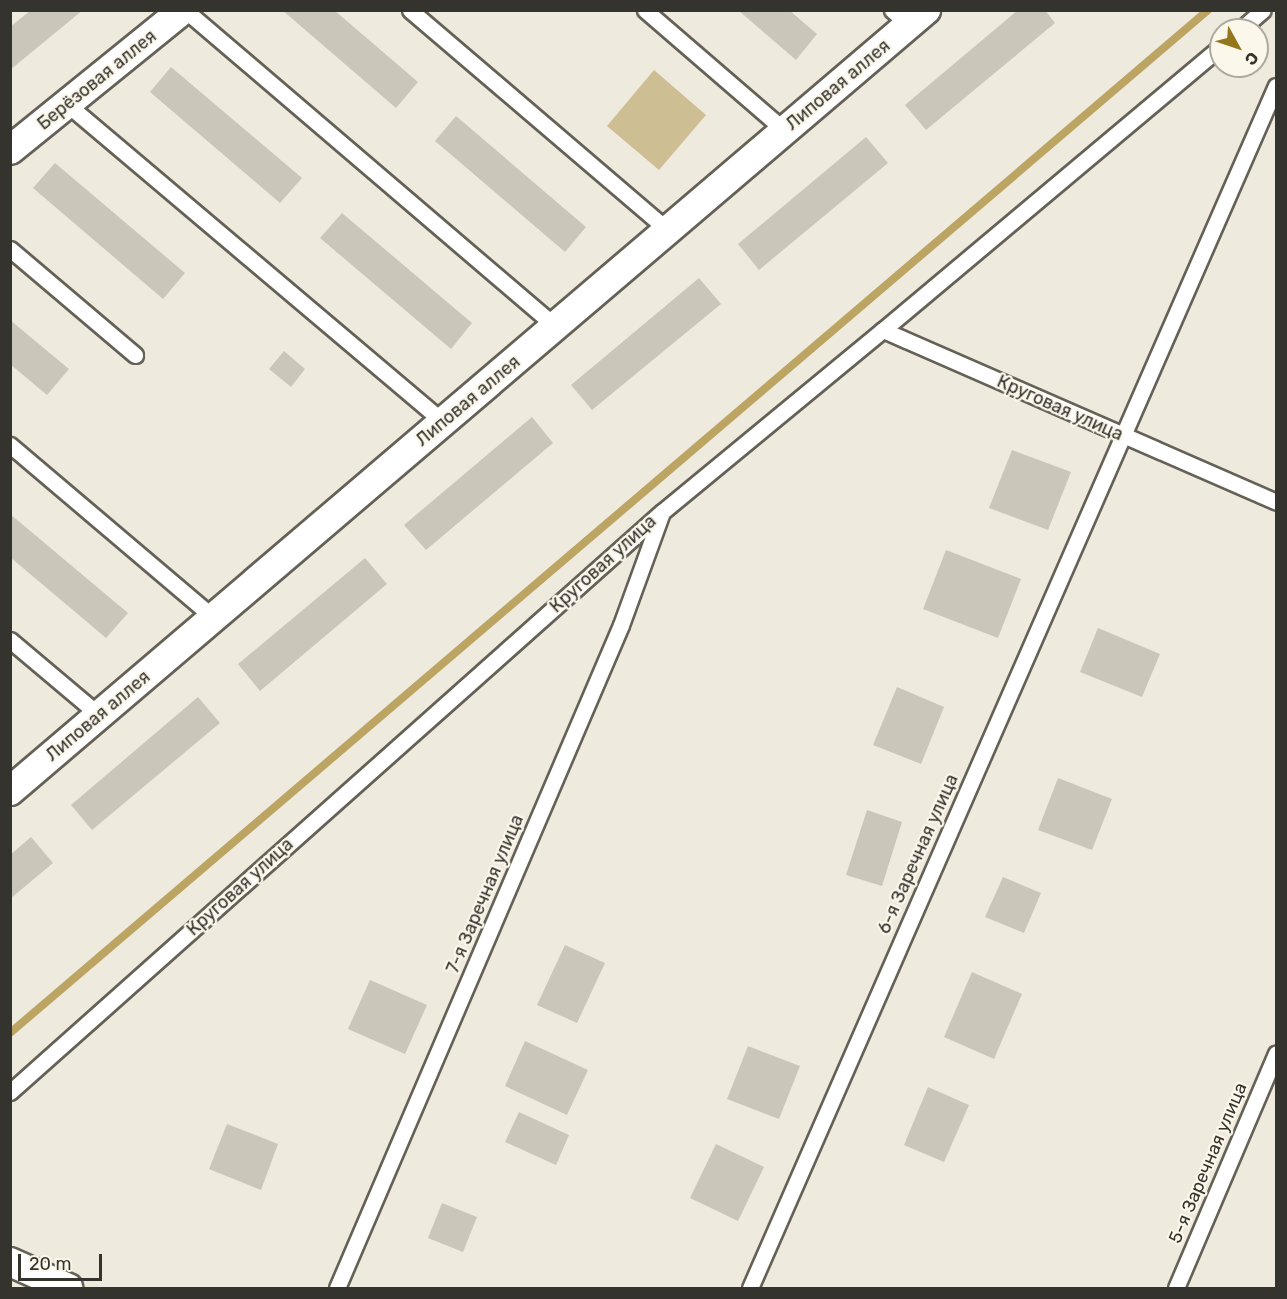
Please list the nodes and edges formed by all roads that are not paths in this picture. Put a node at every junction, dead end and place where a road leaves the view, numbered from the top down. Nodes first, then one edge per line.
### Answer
1 (184, 10) edge
2 (410, 10) edge
3 (645, 10) edge
4 (909, 15) edge
5 (1209, 56) edge
6 (1276, 86) edge
7 (67, 104) junction
8 (785, 130) junction
9 (10, 150) edge
10 (668, 230) junction
11 (10, 249) edge
12 (555, 326) junction
13 (882, 330) junction
14 (135, 355) dead end
15 (443, 422) junction
16 (1122, 435) junction
17 (10, 445) edge
18 (1276, 502) edge
19 (662, 512) junction
20 (214, 618) junction
21 (10, 639) edge
22 (99, 715) junction
23 (10, 791) edge
24 (1276, 1053) edge
25 (10, 1092) edge
26 (10, 1262) edge
27 (68, 1288) edge
28 (337, 1288) edge
29 (750, 1288) edge
30 (1176, 1288) edge

1 - 7 street, Берёзовая аллея
1 - 12 lane
2 - 10 lane
3 - 8 lane
4 - 8 street, Липовая аллея
5 - 13 lane
6 - 16 lane, 6-я Заречная улица
7 - 9 street, Берёзовая аллея
7 - 15 lane
8 - 10 street, Липовая аллея
10 - 12 street, Липовая аллея
11 - 14 lane
12 - 15 street, Липовая аллея
13 - 16 lane, Круговая улица
13 - 19 lane, Круговая улица
15 - 20 street, Липовая аллея
16 - 18 lane, Круговая улица
16 - 29 lane, 6-я Заречная улица
17 - 20 lane
19 - 25 lane, Круговая улица
19 - 28 lane, 7-я Заречная улица
20 - 22 street, Липовая аллея
21 - 22 lane
22 - 23 street, Липовая аллея
24 - 30 lane, 5-я Заречная улица
26 - 27 street

